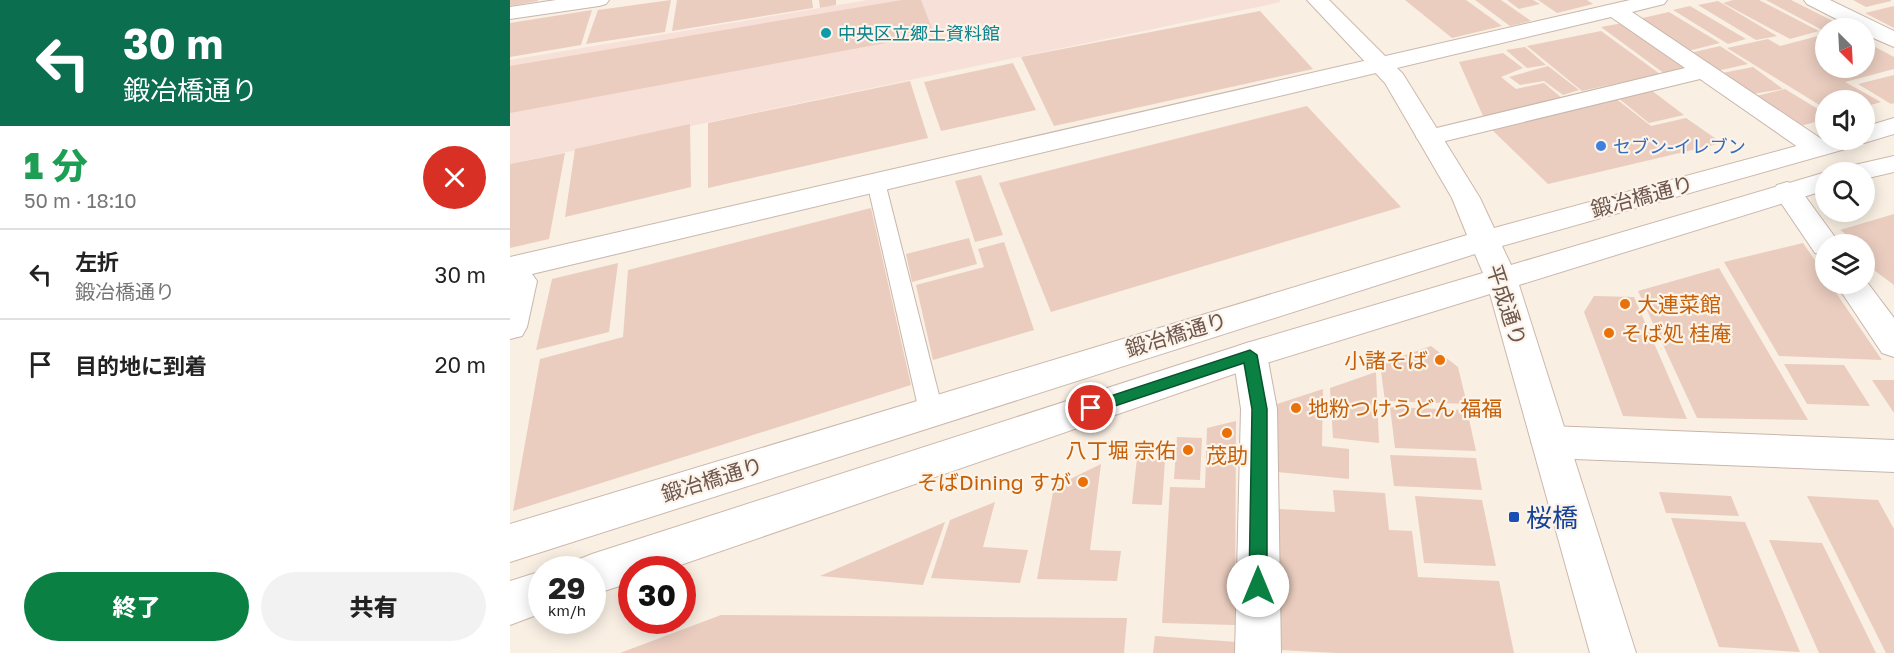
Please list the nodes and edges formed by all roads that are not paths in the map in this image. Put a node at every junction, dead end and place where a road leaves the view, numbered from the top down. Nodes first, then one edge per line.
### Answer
1 (599, 0) edge
2 (1317, 0) edge
3 (1657, 0) edge
4 (1814, 0) edge
5 (1614, 10) junction
6 (510, 13) edge
7 (1894, 40) edge
8 (1383, 64) junction
9 (1703, 71) junction
10 (1894, 126) edge
11 (1875, 132) edge
12 (1815, 134) edge
13 (1429, 137) junction
14 (1815, 149) edge
15 (1894, 164) edge
16 (1875, 168) edge
17 (876, 182) junction
18 (1815, 184) edge
19 (1787, 191) junction
20 (1817, 234) edge
21 (1485, 239) junction
22 (510, 270) edge
23 (1501, 278) junction
24 (1859, 294) edge
25 (510, 327) edge
26 (1894, 344) edge
27 (1250, 355) junction
28 (932, 411) junction
29 (1550, 442) junction
30 (1894, 456) edge
31 (510, 543) edge
32 (606, 570) edge
33 (528, 597) edge
34 (510, 603) edge
35 (1258, 653) edge
36 (1613, 653) edge

1 - 6 street
2 - 8 street, 平成通り
3 - 5 street
4 - 7 street
5 - 8 street
5 - 9 street
8 - 13 street, 平成通り
8 - 17 street
9 - 12 street
9 - 13 street
10 - 11 street
13 - 21 street, 平成通り
14 - 21 street, 鍛冶橋通り
15 - 16 street
17 - 22 street
17 - 28 lane
18 - 19 street, 鍛冶橋通り
19 - 20 street
19 - 23 street, 鍛冶橋通り
21 - 23 street, 平成通り
21 - 28 street, 鍛冶橋通り
22 - 25 street
23 - 27 street, 鍛冶橋通り
23 - 29 street, 平成通り
24 - 26 street
27 - 32 street, 鍛冶橋通り
27 - 35 street
28 - 31 street, 鍛冶橋通り
29 - 30 street
29 - 36 street, 平成通り
33 - 34 street

